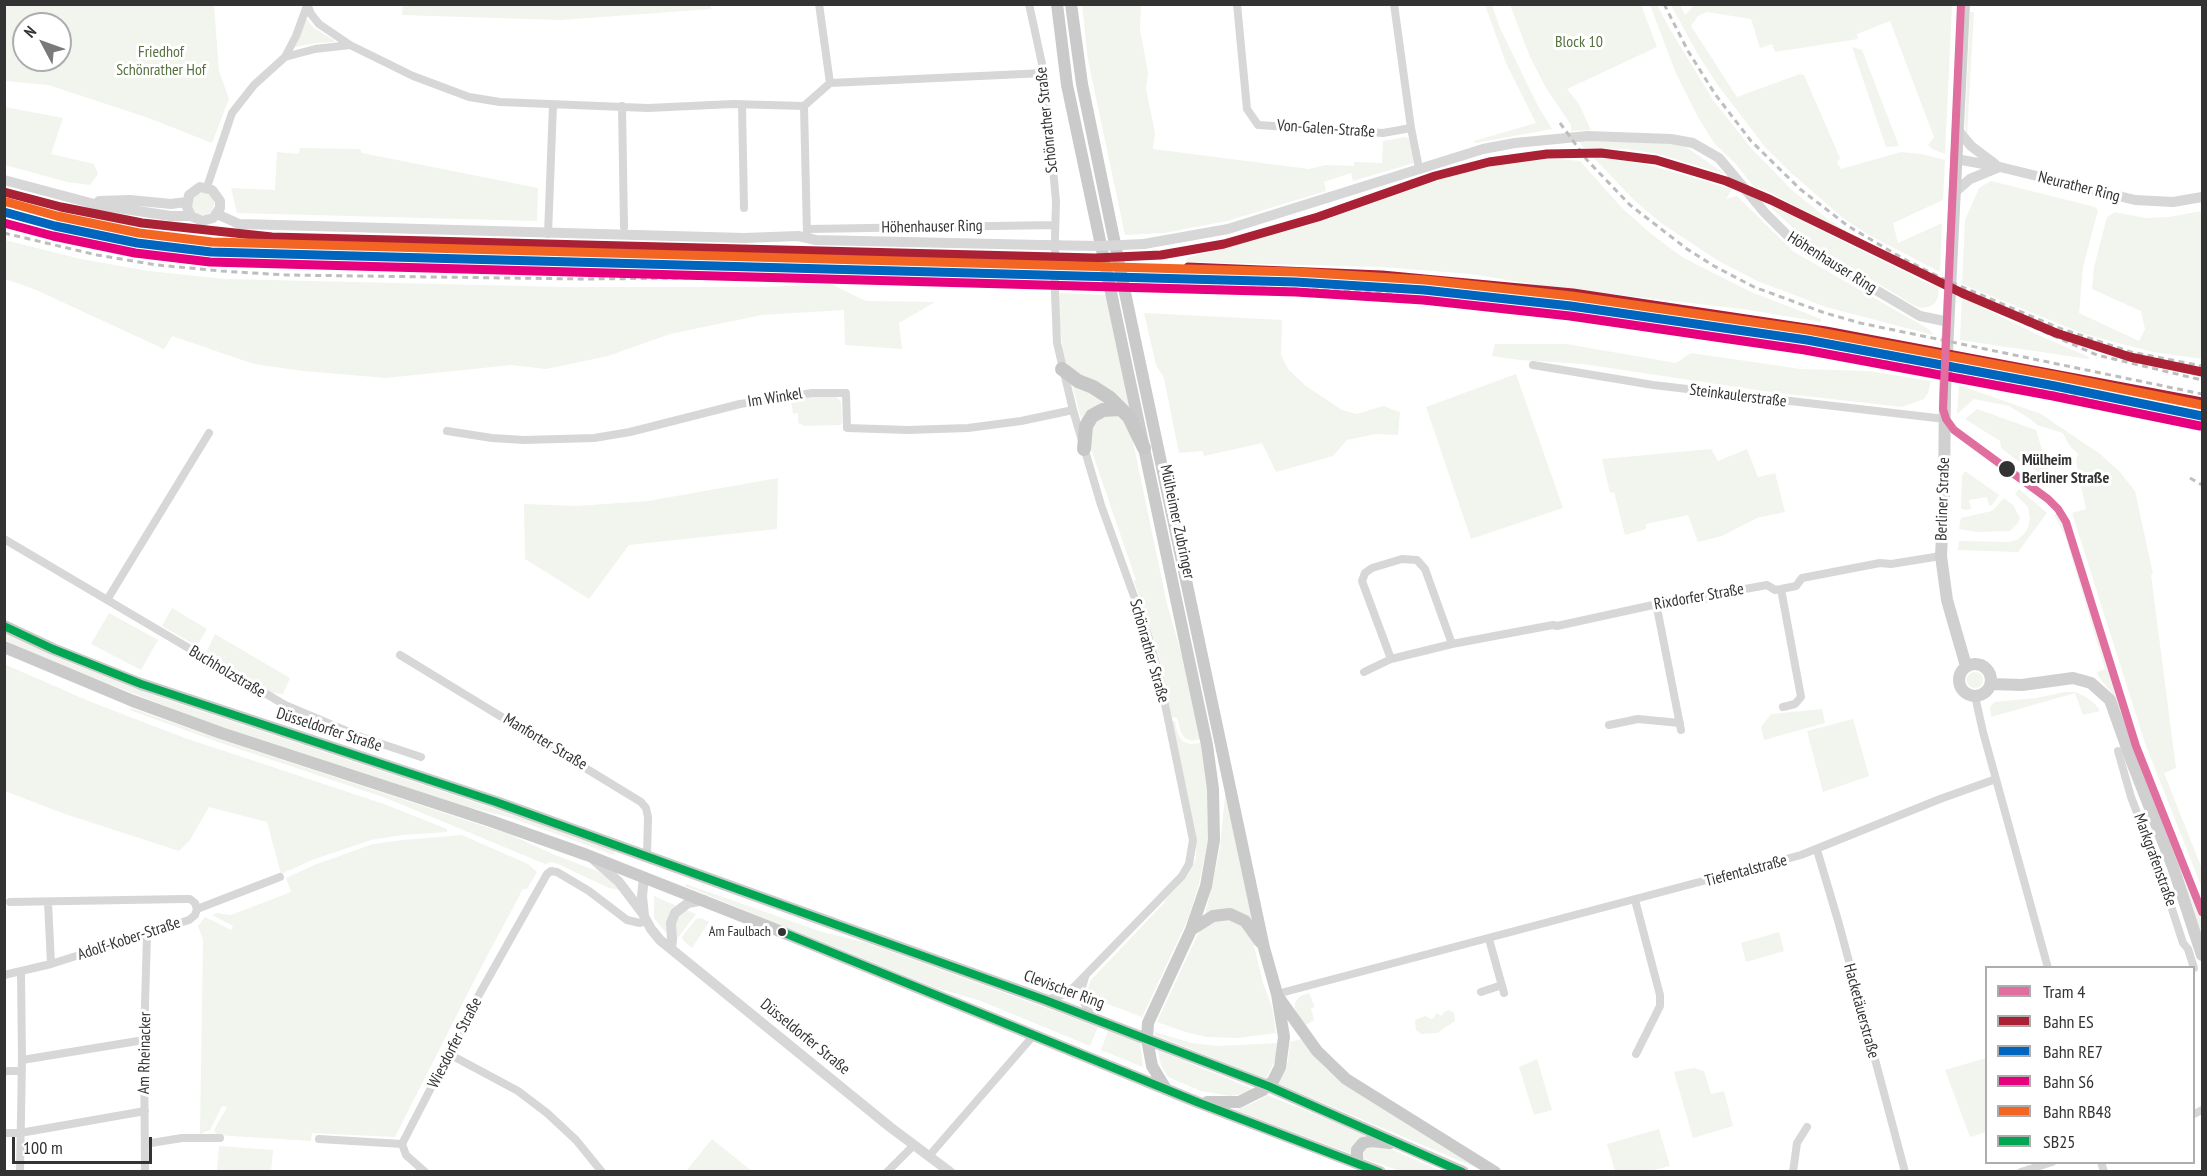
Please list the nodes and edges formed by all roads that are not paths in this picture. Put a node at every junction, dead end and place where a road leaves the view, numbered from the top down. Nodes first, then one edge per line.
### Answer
1 (819, 4) edge
2 (1029, 4) edge
3 (1058, 4) edge
4 (1071, 4) edge
5 (1237, 4) edge
6 (1394, 4) edge
7 (1964, 4) edge
8 (307, 5) edge
9 (350, 45) junction
10 (285, 57) junction
11 (1044, 73) junction
12 (830, 83) junction
13 (553, 105) junction
14 (742, 105) junction
15 (622, 106) junction
16 (804, 106) junction
17 (1411, 128) junction
18 (1958, 129) junction
19 (1956, 159) junction
20 (2000, 167) junction
21 (1419, 168) junction
22 (4, 180) edge
23 (207, 187) junction
24 (1954, 193) junction
25 (2202, 197) edge
26 (90, 202) junction
27 (186, 202) junction
28 (744, 208) dead end
29 (217, 214) junction
30 (191, 216) junction
31 (1055, 225) junction
32 (624, 227) dead end
33 (807, 233) junction
34 (548, 234) junction
35 (1055, 237) tunnel mouth
36 (1055, 293) tunnel mouth
37 (1949, 322) junction
38 (1533, 365) dead end
39 (1062, 369) junction
40 (1120, 409) junction
41 (1072, 410) junction
42 (1945, 419) junction
43 (447, 430) dead end
44 (209, 433) dead end
45 (1144, 448) junction
46 (1084, 449) junction
47 (4, 539) edge
48 (1941, 556) junction
49 (1781, 589) junction
50 (107, 600) junction
51 (1657, 608) junction
52 (4, 626) edge
53 (1452, 644) junction
54 (4, 647) edge
55 (400, 655) dead end
56 (1391, 659) junction
57 (1966, 666) junction
58 (1364, 672) dead end
59 (1991, 684) junction
60 (1975, 696) junction
61 (1783, 707) dead end
62 (1609, 725) dead end
63 (2118, 752) dead end
64 (421, 756) dead end
65 (1996, 779) junction
66 (1817, 850) junction
67 (587, 855) junction
68 (646, 855) junction
69 (280, 877) dead end
70 (644, 877) junction
71 (704, 900) junction
72 (1635, 900) junction
73 (10, 902) dead end
74 (48, 902) junction
75 (197, 909) junction
76 (645, 918) junction
77 (1191, 930) junction
78 (147, 934) junction
79 (1489, 939) junction
80 (1264, 948) junction
81 (671, 949) junction
82 (2202, 955) edge
83 (51, 964) junction
84 (2047, 966) edge
85 (2193, 966) edge
86 (21, 972) junction
87 (4, 975) edge
88 (1085, 977) junction
89 (1481, 992) dead end
90 (1277, 994) junction
91 (1045, 1000) junction
92 (1092, 1017) junction
93 (1033, 1036) junction
94 (1147, 1039) junction
95 (144, 1040) junction
96 (449, 1054) junction
97 (1636, 1054) dead end
98 (22, 1060) junction
99 (4, 1071) edge
100 (21, 1071) junction
101 (1268, 1086) junction
102 (1167, 1090) junction
103 (1197, 1102) junction
104 (144, 1112) junction
105 (1807, 1127) dead end
106 (4, 1133) edge
107 (20, 1133) junction
108 (220, 1138) dead end
109 (319, 1139) dead end
110 (145, 1144) junction
111 (402, 1144) junction
112 (914, 1145) junction
113 (1401, 1145) junction
114 (929, 1156) junction
115 (2046, 1164) edge
116 (1358, 1167) edge
117 (20, 1172) edge
118 (145, 1172) edge
119 (425, 1172) edge
120 (602, 1172) edge
121 (887, 1172) edge
122 (950, 1172) edge
123 (1380, 1172) edge
124 (1463, 1172) edge
125 (1495, 1172) edge
126 (1793, 1172) edge
127 (1905, 1172) edge
128 (2021, 1172) edge

1 - 12 street
2 - 11 street, Schönrather Straße
3 - 45 main road, Mülheimer Zubringer
4 - 80 main road, Mülheimer Zubringer
5 - 17 street, Von-Galen-Straße
6 - 17 street
7 - 18 main road, Berliner Straße
8 - 9 street
8 - 10 street
9 - 10 street
9 - 13 street
10 - 23 street
11 - 12 street
11 - 31 street, Schönrather Straße
12 - 16 street
13 - 15 street
13 - 34 street
14 - 15 street
14 - 16 street
14 - 28 street
15 - 32 street
16 - 33 street
17 - 21 street
18 - 19 main road, Berliner Straße
18 - 20 street
19 - 20 street, Neurather Ring
19 - 24 main road, Berliner Straße
20 - 24 street
20 - 25 street, Neurather Ring
21 - 33 street, Höhenhauser Ring, bridge
21 - 37 street, Höhenhauser Ring
22 - 26 street, Höhenhauser Ring
23 - 27 street
23 - 29 street
24 - 37 main road, Berliner Straße
26 - 27 street, Höhenhauser Ring
26 - 30 street, Höhenhauser Ring
27 - 30 street
29 - 30 street, Höhenhauser Ring
29 - 34 street, Höhenhauser Ring
31 - 33 street, Höhenhauser Ring
31 - 35 street, Schönrather Straße
33 - 34 street, Höhenhauser Ring
36 - 39 street, Schönrather Straße
37 - 42 main road, Berliner Straße
38 - 42 street, Steinkaulerstraße
39 - 40 highway
39 - 41 street, Schönrather Straße
40 - 45 highway
40 - 46 highway
41 - 43 street, Im Winkel
41 - 46 street, Schönrather Straße
42 - 48 main road, Berliner Straße
44 - 50 street
45 - 77 main road, Mülheimer Zubringer
46 - 88 street, Schönrather Straße
47 - 50 street, Buchholzstraße
48 - 49 street, Rixdorfer Straße
48 - 57 main road, Berliner Straße
49 - 51 street, Rixdorfer Straße
49 - 61 street
50 - 64 street, Buchholzstraße
51 - 53 street, Rixdorfer Straße
51 - 62 street
52 - 68 main road, Düsseldorfer Straße
53 - 56 street, Rixdorfer Straße
53 - 56 street
54 - 67 main road
55 - 68 street, Manforter Straße
56 - 58 street, Rixdorfer Straße
57 - 59 main road
57 - 60 main road, Berliner Straße
59 - 60 main road
59 - 82 main road, Markgrafenstraße
60 - 65 street, Berliner Straße
63 - 85 street, Markgrafenstraße
65 - 66 street, Tiefentalstraße
65 - 84 street, Berliner Straße
66 - 72 street, Tiefentalstraße
66 - 127 street, Hacketäuerstraße
67 - 70 main road
67 - 76 street, Düsseldorfer Straße
68 - 70 main road
68 - 91 main road, Clevischer Ring
69 - 75 street, Adolf-Kober-Straße
70 - 71 main road
70 - 76 street
71 - 81 street
71 - 93 main road
72 - 79 street, Tiefentalstraße
72 - 97 street
73 - 74 street
74 - 75 street
74 - 83 street
75 - 78 street, Adolf-Kober-Straße
76 - 81 street, Düsseldorfer Straße
76 - 96 street, Wiesdorfer Straße
77 - 80 main road
77 - 94 main road, Mülheimer Zubringer
78 - 83 street, Adolf-Kober-Straße
78 - 95 street, Am Rheinacker
79 - 89 street
79 - 90 street, Tiefentalstraße
80 - 90 main road, Mülheimer Zubringer
81 - 112 street, Düsseldorfer Straße
83 - 86 street, Adolf-Kober-Straße
86 - 87 street, Adolf-Kober-Straße
86 - 98 street
88 - 91 street, Schönrather Straße
88 - 92 street
90 - 101 main road
90 - 125 main road
91 - 92 main road, Clevischer Ring
92 - 94 main road, Clevischer Ring
93 - 102 main road
93 - 114 street
94 - 101 main road, Clevischer Ring
94 - 102 main road
95 - 98 street
95 - 104 street, Am Rheinacker
96 - 111 street, Wiesdorfer Straße
96 - 120 street
98 - 100 street
99 - 100 street
100 - 107 street
101 - 103 main road
101 - 113 main road, Clevischer Ring
102 - 103 main road
103 - 116 main road
104 - 107 street
104 - 110 street, Am Rheinacker
105 - 126 street
106 - 107 street
107 - 117 street
108 - 110 street
109 - 111 street
110 - 118 street, Am Rheinacker
111 - 119 street
112 - 114 street, Düsseldorfer Straße
112 - 121 street
113 - 116 main road
113 - 124 main road, Clevischer Ring
114 - 122 street, Düsseldorfer Straße
115 - 128 street
116 - 123 main road

